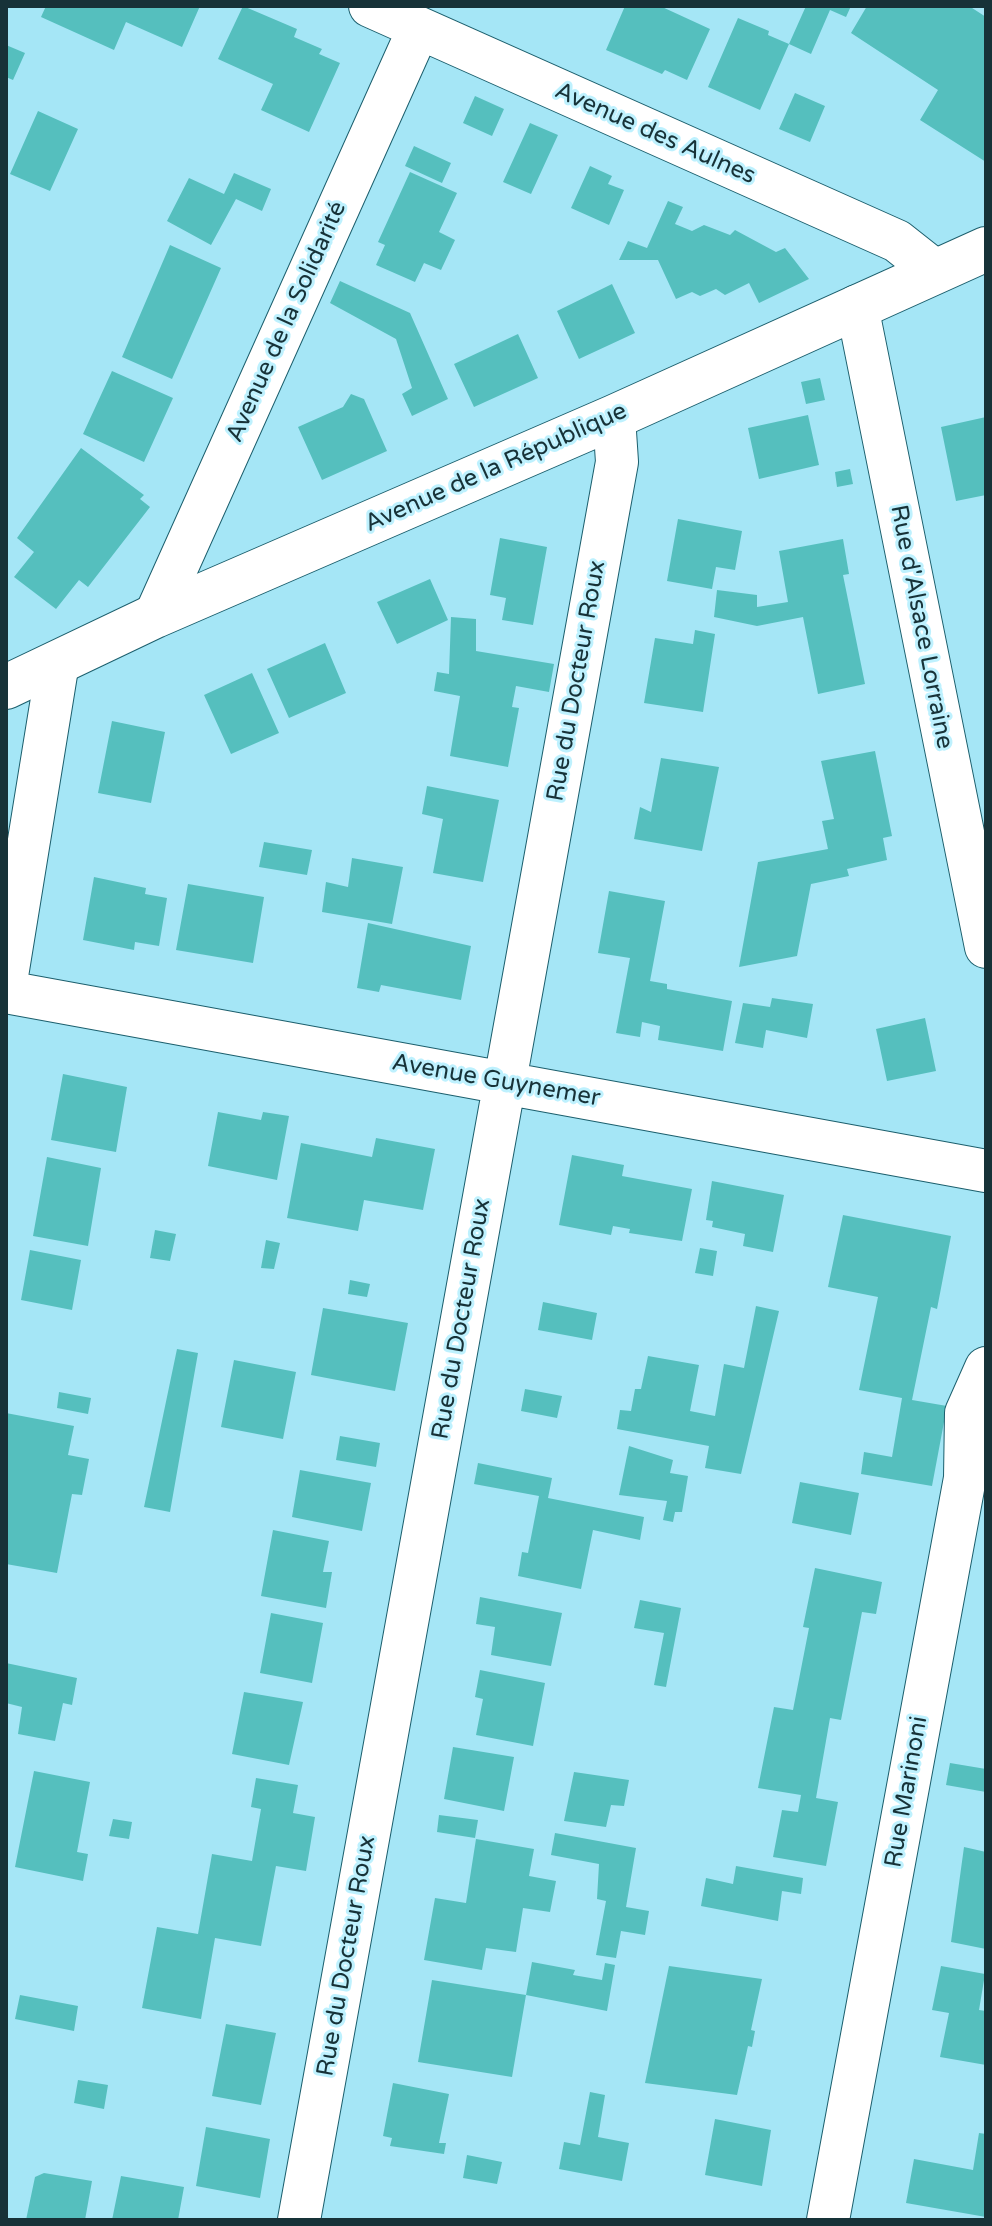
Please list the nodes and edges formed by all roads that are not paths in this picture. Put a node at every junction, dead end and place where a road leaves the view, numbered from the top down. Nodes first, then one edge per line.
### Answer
1 (370, 6) edge
2 (419, 28) junction
3 (986, 249) edge
4 (935, 271) junction
5 (857, 306) junction
6 (614, 417) junction
7 (155, 616) junction
8 (58, 662) junction
9 (6, 687) edge
10 (986, 947) edge
11 (6, 982) edge
12 (6, 992) edge
13 (505, 1082) junction
14 (986, 1171) edge
15 (986, 1368) edge
16 (299, 2220) edge
17 (828, 2220) edge

1 - 2 street, Avenue des Aulnes
2 - 4 street, Avenue des Aulnes
2 - 7 street, Avenue de la Solidarité
3 - 4 street, Avenue de la République
4 - 5 street, Avenue de la République
5 - 6 street, Avenue de la République
5 - 10 street, Rue d'Alsace Lorraine
6 - 7 street, Avenue de la République
6 - 13 street, Rue du Docteur Roux
7 - 8 street, Avenue de la République
8 - 9 street, Avenue de la République
8 - 11 street
12 - 13 street, Avenue Guynemer
13 - 14 street, Avenue Guynemer
13 - 16 street, Rue du Docteur Roux
15 - 17 street, Rue Marinoni

